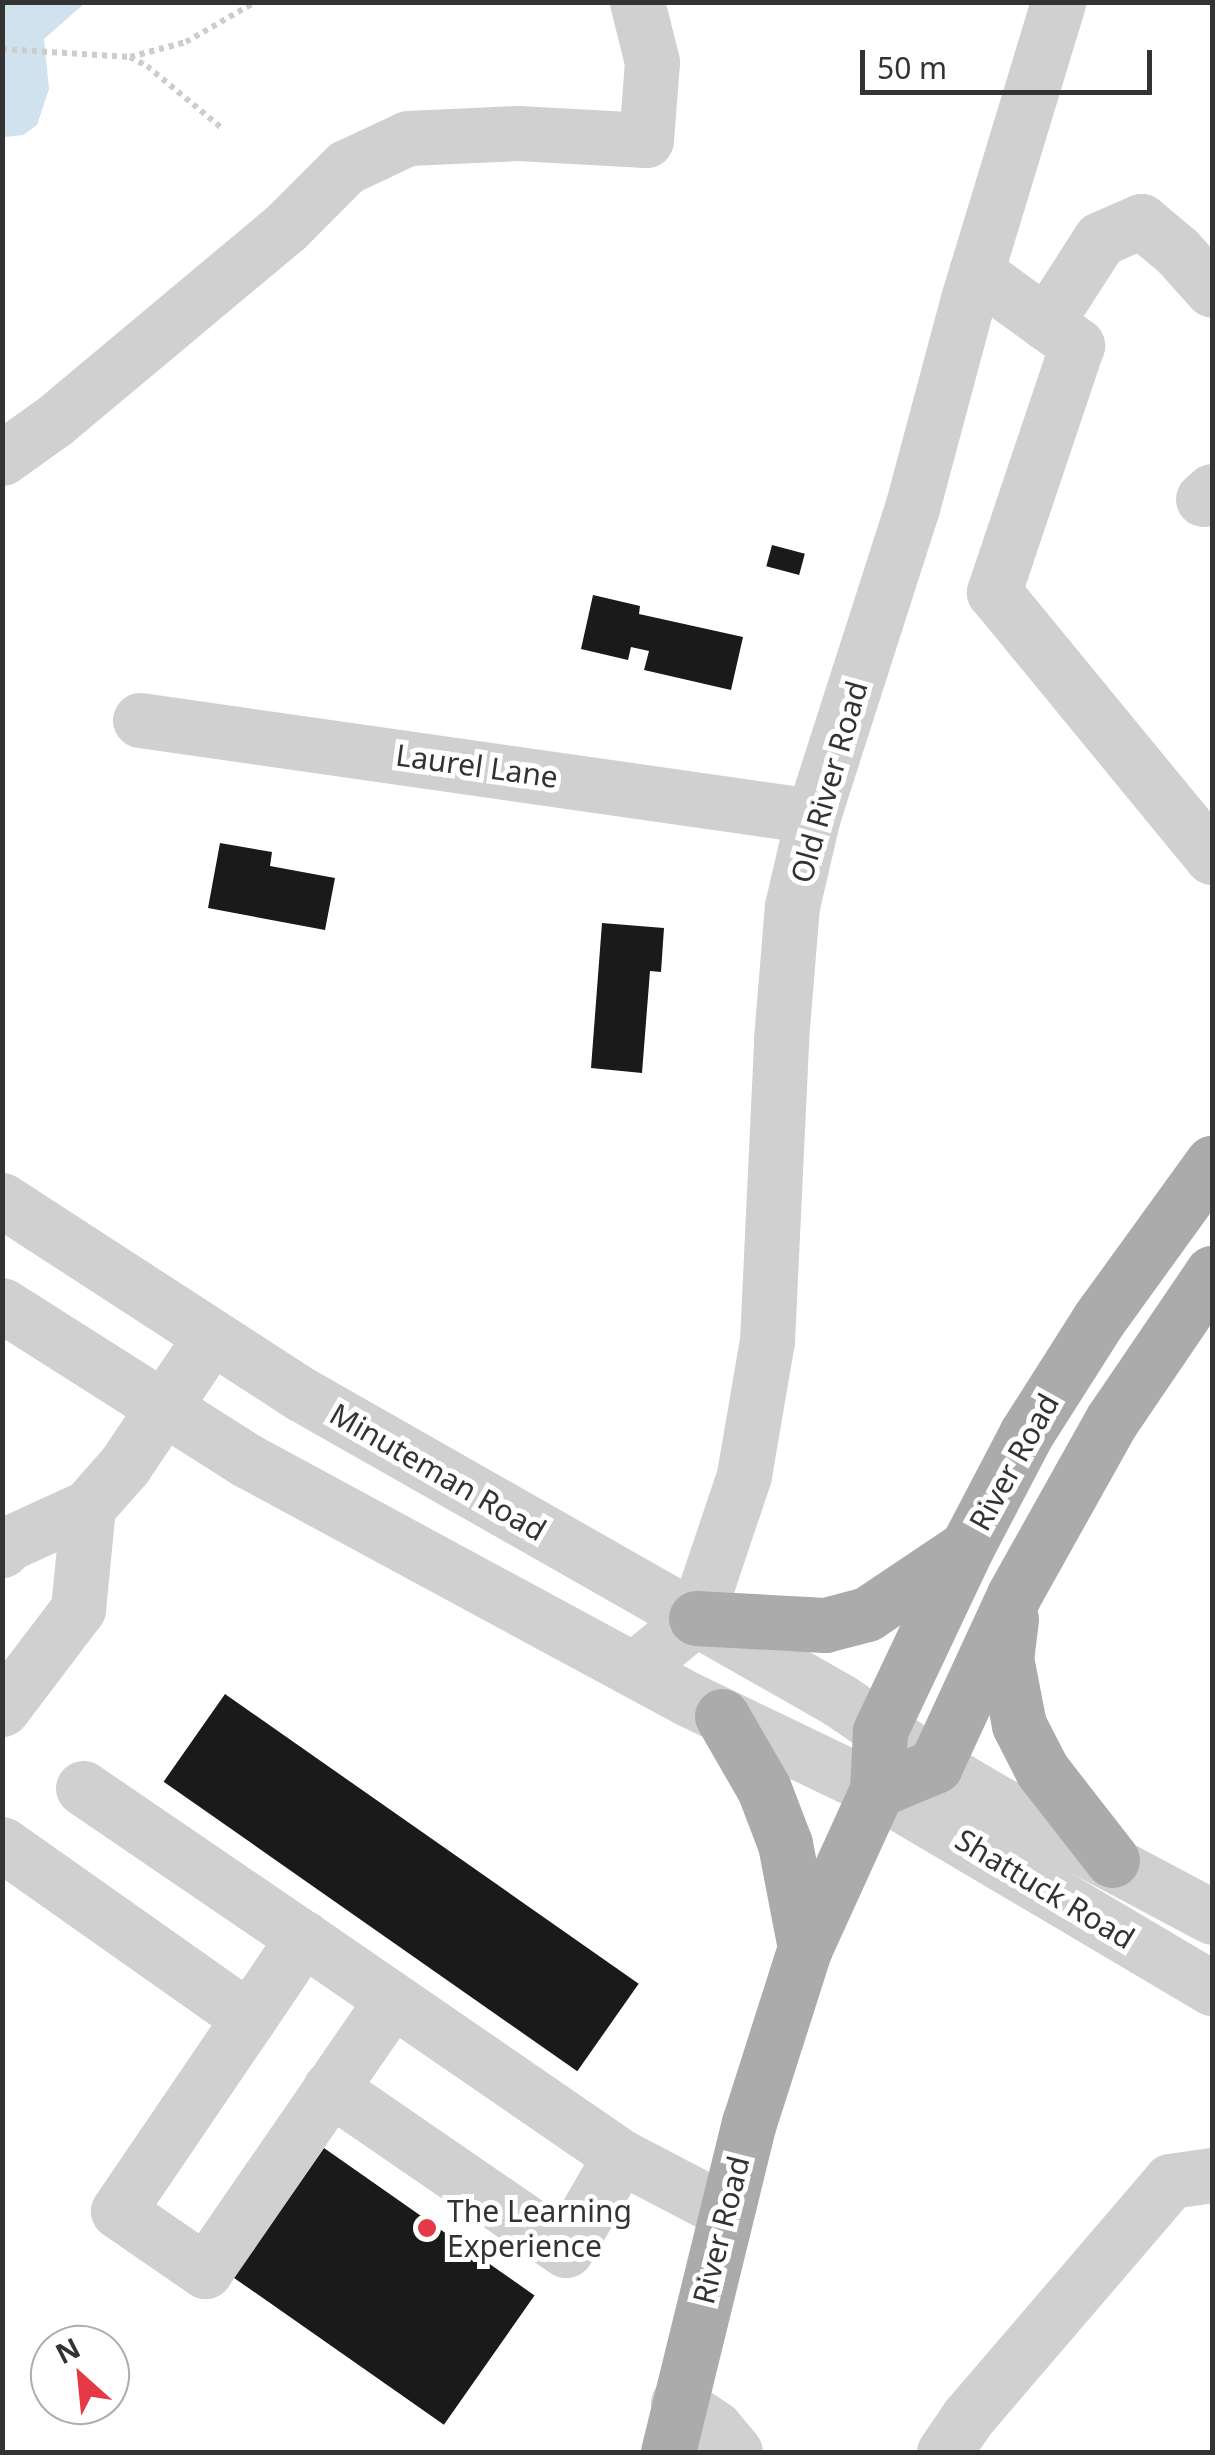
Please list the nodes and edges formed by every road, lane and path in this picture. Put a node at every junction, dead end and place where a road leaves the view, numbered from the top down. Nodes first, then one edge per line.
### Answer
1 (256, 2) edge
2 (636, 2) edge
3 (1058, 2) edge
4 (2, 49) edge
5 (130, 57) junction
6 (223, 130) dead end
7 (976, 272) junction
8 (1212, 290) edge
9 (1046, 323) junction
10 (2, 458) edge
11 (140, 720) dead end
12 (813, 816) junction
13 (1212, 857) edge
14 (1212, 1163) edge
15 (2, 1200) edge
16 (1212, 1274) edge
17 (2, 1305) edge
18 (210, 1338) junction
19 (161, 1407) junction
20 (88, 1507) junction
21 (966, 1547) junction
22 (2, 1550) edge
23 (1014, 1595) junction
24 (696, 1618) junction
25 (634, 1669) junction
26 (2, 1709) edge
27 (722, 1716) junction
28 (880, 1731) junction
29 (934, 1766) junction
30 (83, 1788) dead end
31 (877, 1790) junction
32 (2, 1844) edge
33 (1112, 1860) junction
34 (1212, 1917) edge
35 (304, 1938) junction
36 (805, 1948) junction
37 (1212, 1988) edge
38 (392, 2000) junction
39 (248, 2018) junction
40 (330, 2088) junction
41 (620, 2156) junction
42 (1212, 2175) edge
43 (725, 2211) junction
44 (673, 2428) edge
45 (735, 2452) edge
46 (944, 2452) edge

1 - 5 path
2 - 10 street
3 - 7 street, Old River Road
4 - 5 path
5 - 6 path
7 - 9 street
7 - 12 street, Old River Road
8 - 9 street
9 - 13 street
11 - 12 street, Laurel Lane
12 - 24 street, Old River Road
14 - 21 main road, River Road
15 - 18 street, Minuteman Road
16 - 23 main road
17 - 19 street
18 - 19 street
18 - 24 street, Minuteman Road
19 - 20 street
19 - 25 street
20 - 22 street
20 - 26 street
21 - 24 main road
21 - 28 main road, River Road
23 - 29 main road
23 - 33 main road
24 - 25 street
24 - 28 street, Minuteman Road
25 - 27 street
27 - 31 street
27 - 36 main road
28 - 29 street, Shattuck Road
28 - 31 main road, River Road
29 - 31 main road
29 - 33 street, Shattuck Road
30 - 35 street
31 - 36 main road, River Road
31 - 37 street, Shattuck Road
32 - 39 street
33 - 34 street, Shattuck Road
35 - 38 street
35 - 39 street
36 - 43 main road, River Road
38 - 40 street
38 - 41 street
39 - 40 street
40 - 41 street
41 - 43 street
42 - 46 street
43 - 44 main road, River Road
44 - 45 street

